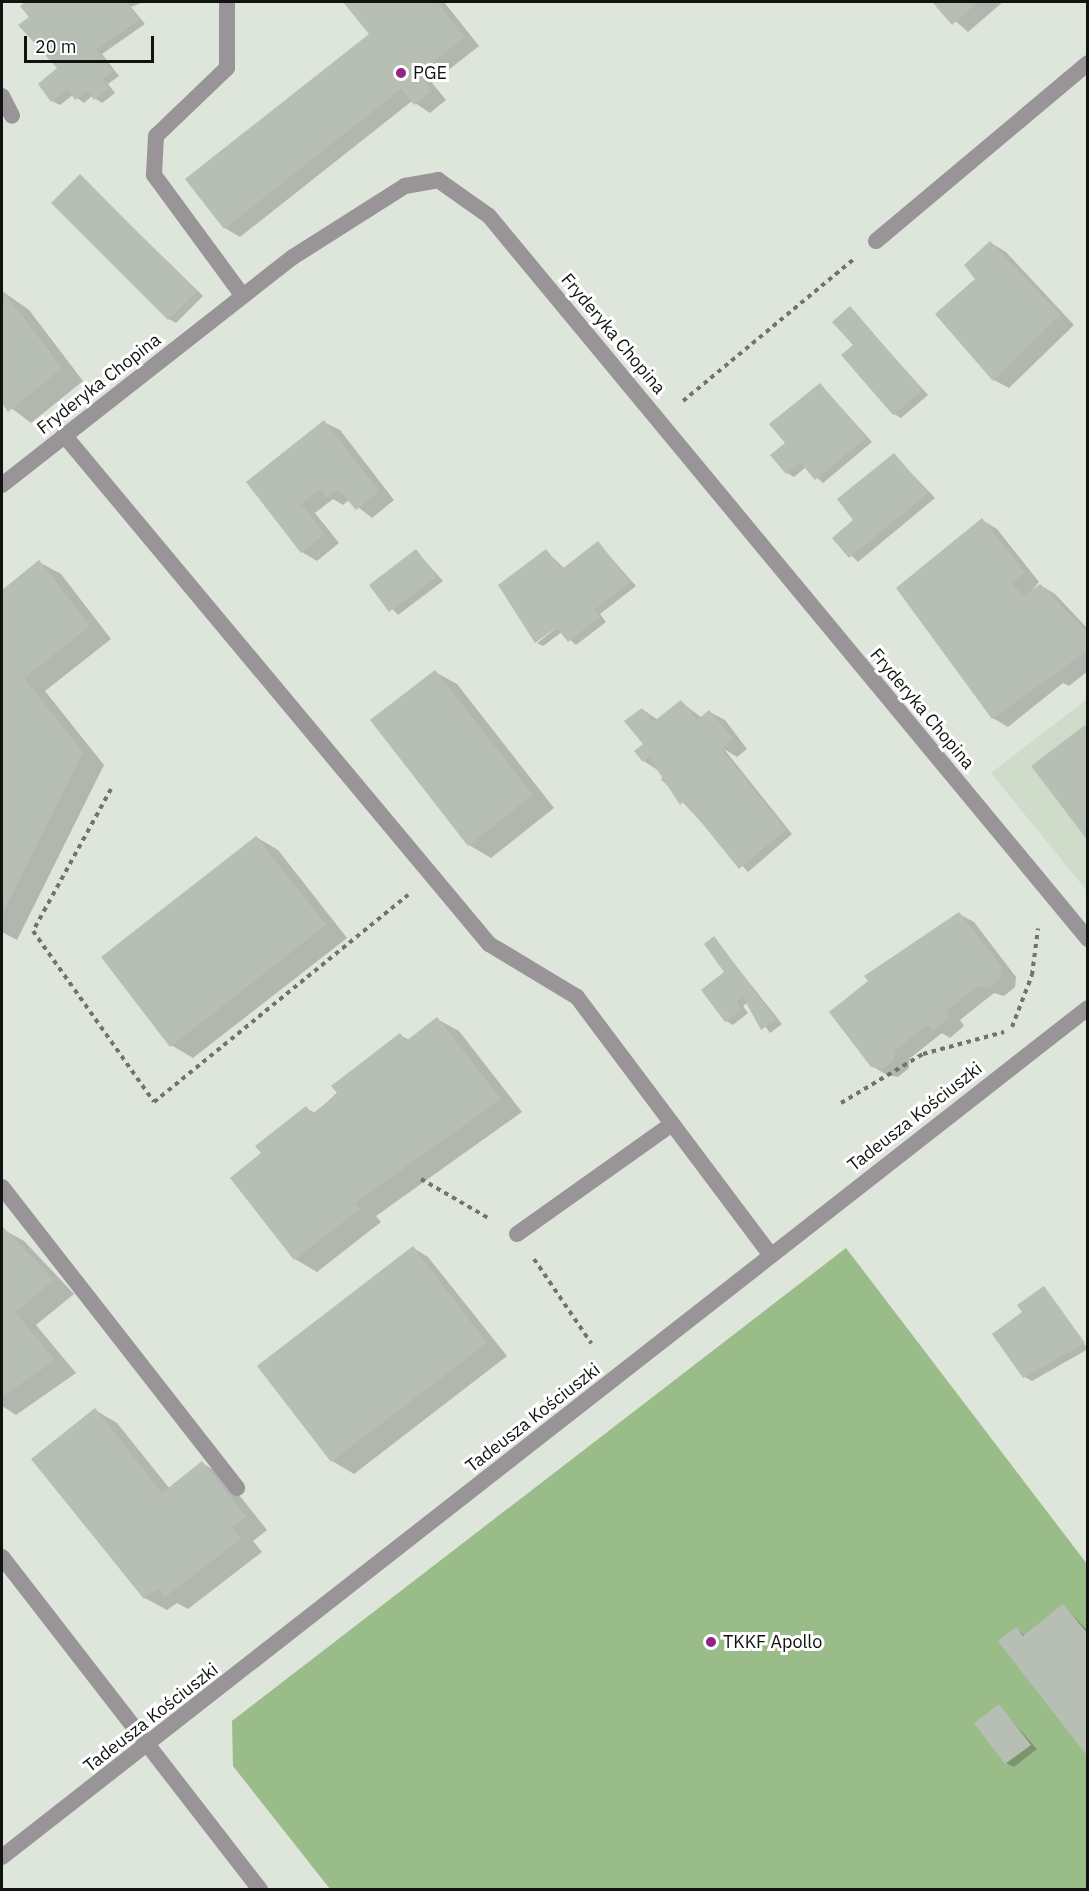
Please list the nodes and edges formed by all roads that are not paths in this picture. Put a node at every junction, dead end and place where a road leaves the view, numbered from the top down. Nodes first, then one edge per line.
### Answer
1 (227, 2) edge
2 (1088, 63) edge
3 (2, 96) edge
4 (12, 116) dead end
5 (876, 241) road end
6 (243, 296) junction
7 (64, 435) junction
8 (2, 485) edge
9 (1088, 939) edge
10 (1088, 1008) edge
11 (672, 1124) junction
12 (2, 1187) edge
13 (517, 1234) dead end
14 (771, 1255) junction
15 (237, 1488) dead end
16 (2, 1557) edge
17 (146, 1747) junction
18 (2, 1857) edge
19 (260, 1890) edge

1 - 6 street
2 - 5 street
3 - 4 street
6 - 7 street, Fryderyka Chopina
6 - 9 street, Fryderyka Chopina
7 - 8 street, Fryderyka Chopina
7 - 11 street
10 - 14 street, Tadeusza Kościuszki
11 - 13 street
11 - 14 street
12 - 15 street
14 - 17 street, Tadeusza Kościuszki
16 - 17 street
17 - 18 street, Tadeusza Kościuszki
17 - 19 street

